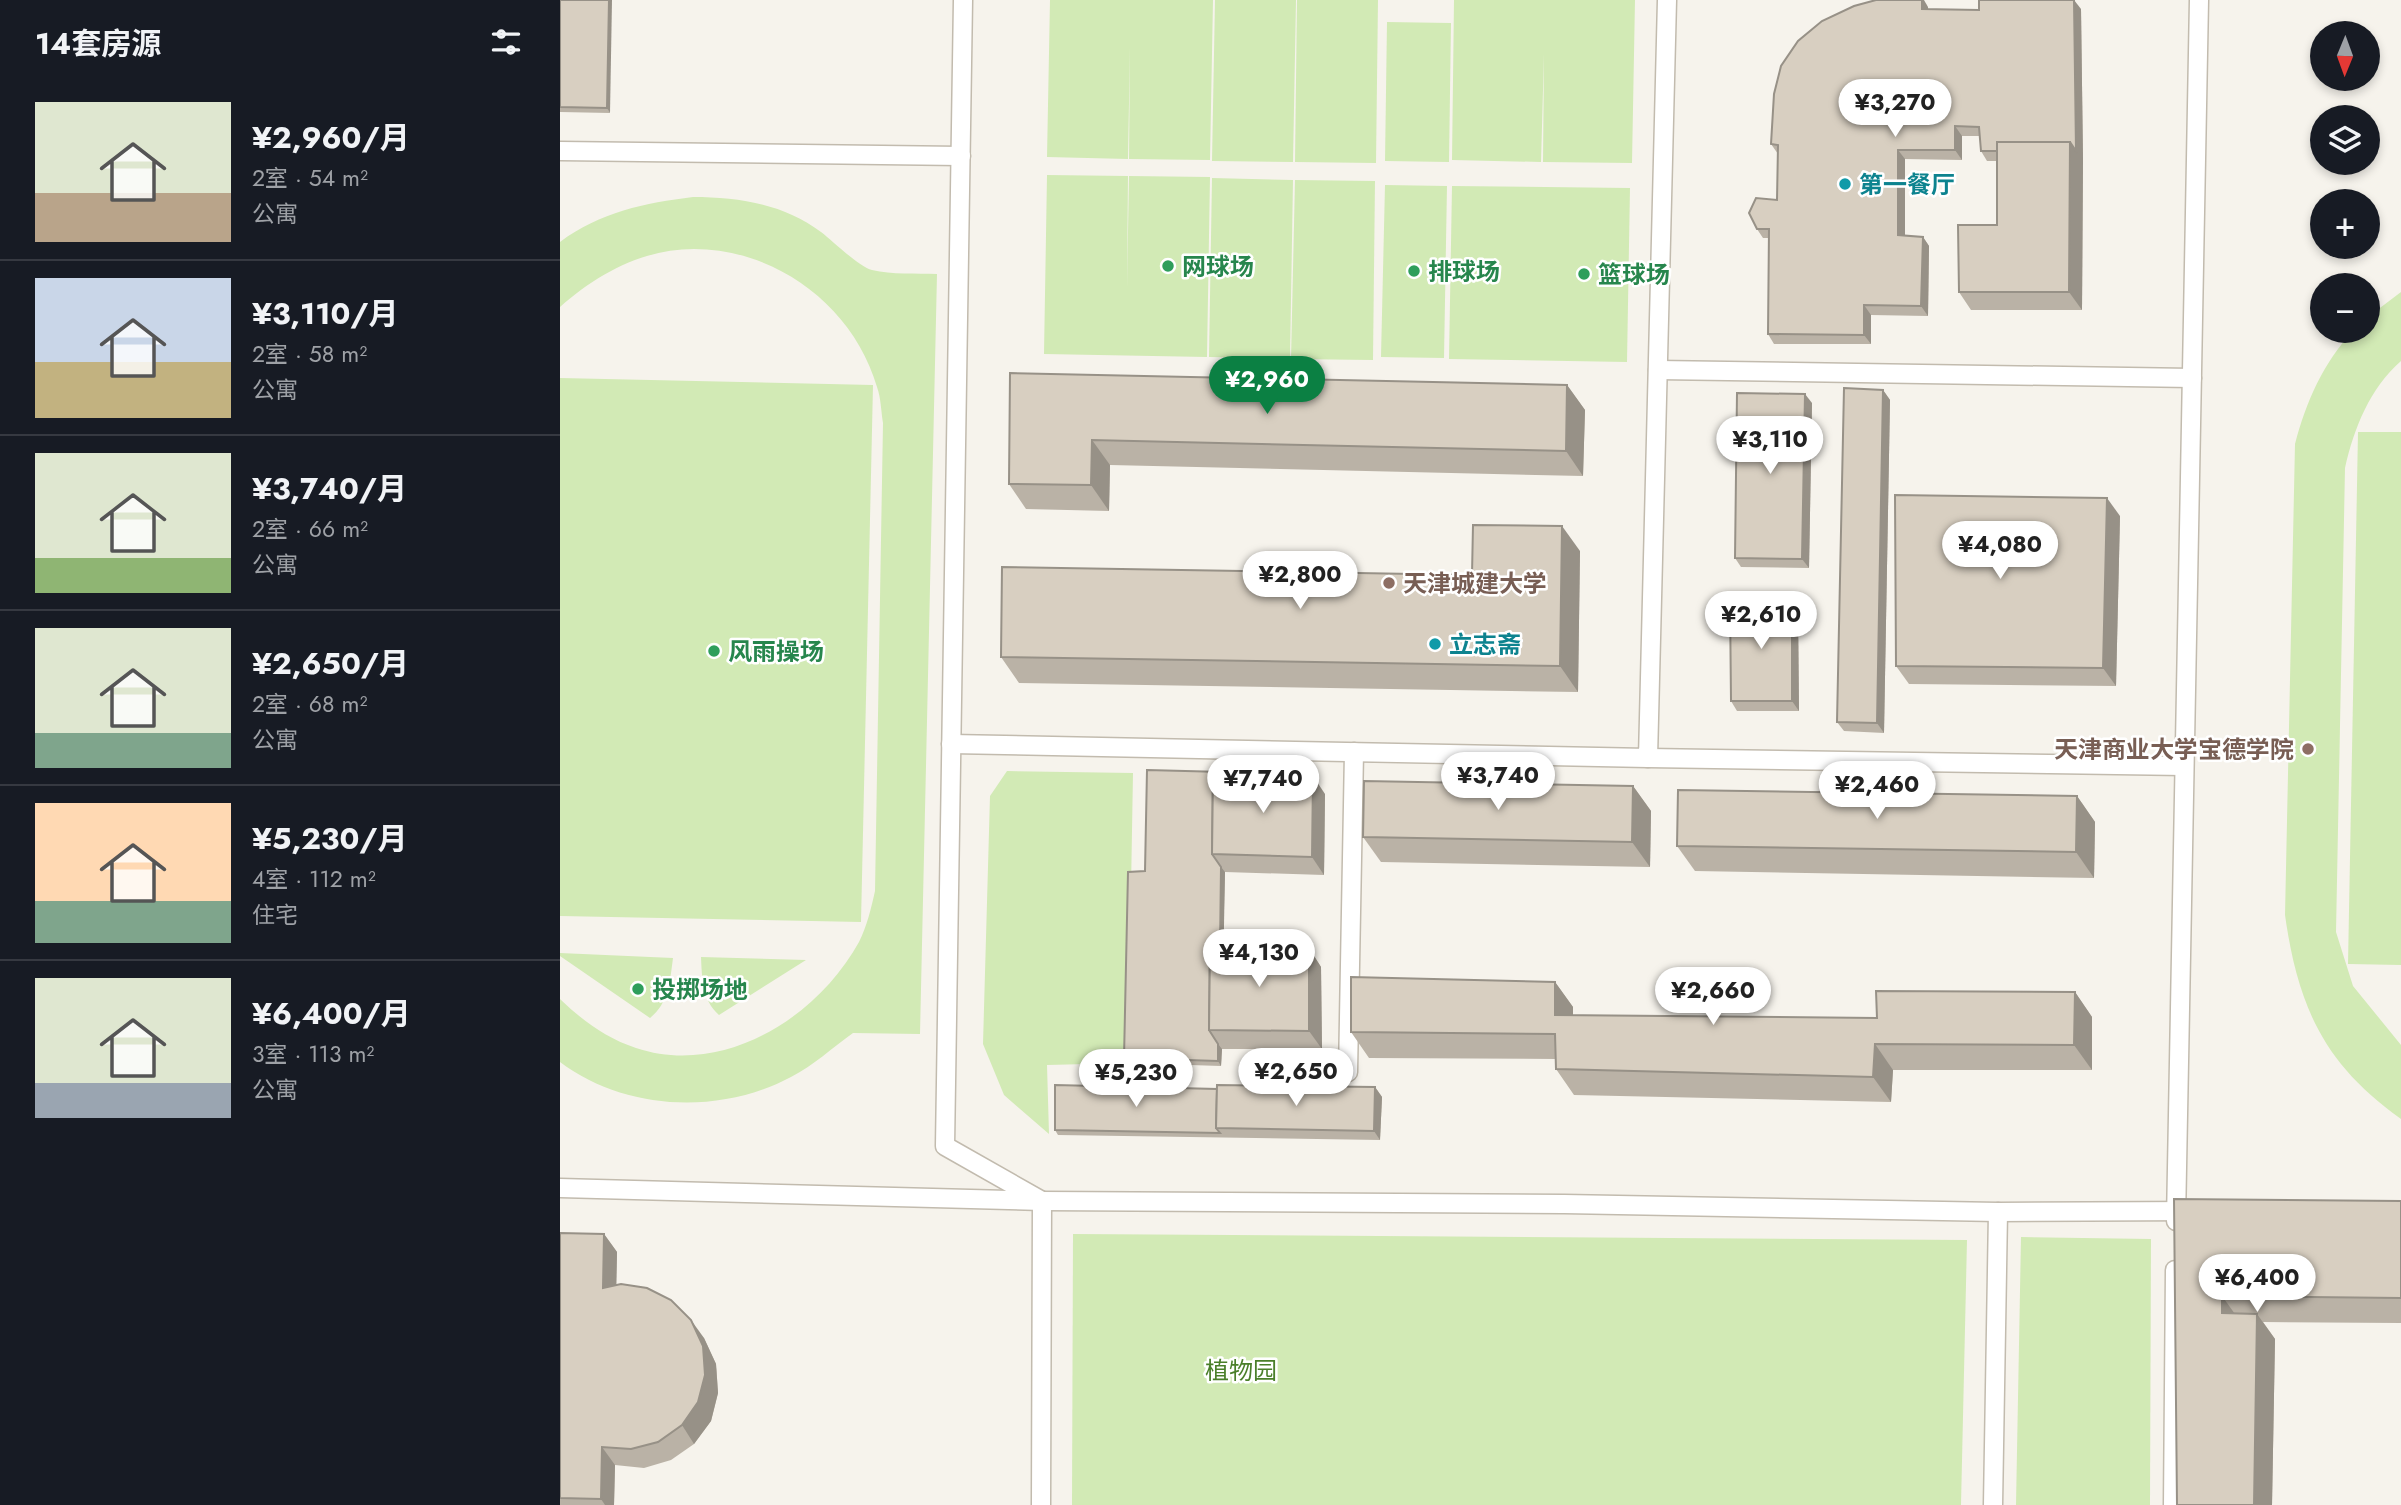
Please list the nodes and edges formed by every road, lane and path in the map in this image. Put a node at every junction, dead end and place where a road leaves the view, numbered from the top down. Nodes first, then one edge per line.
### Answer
1 (963, 0) edge
2 (1667, 0) edge
3 (2199, 0) edge
4 (560, 151) edge
5 (961, 156) junction
6 (1658, 370) junction
7 (2192, 378) junction
8 (951, 744) junction
9 (1354, 752) junction
10 (1648, 758) junction
11 (2184, 766) junction
12 (1348, 1072) edge
13 (560, 1188) edge
14 (1042, 1201) junction
15 (2176, 1210) junction
16 (2215, 1211) edge
17 (1998, 1212) junction
18 (1041, 1505) edge
19 (1993, 1505) edge
20 (2173, 1505) edge

1 - 5 lane
2 - 6 lane
3 - 7 lane
4 - 5 lane
5 - 8 lane
6 - 7 lane
6 - 10 lane
7 - 11 lane
8 - 9 lane
8 - 14 lane
9 - 10 lane
9 - 12 lane
10 - 11 lane
11 - 15 lane
13 - 14 lane
14 - 17 lane
14 - 18 lane
15 - 16 lane
15 - 17 lane
15 - 20 lane
17 - 19 lane

